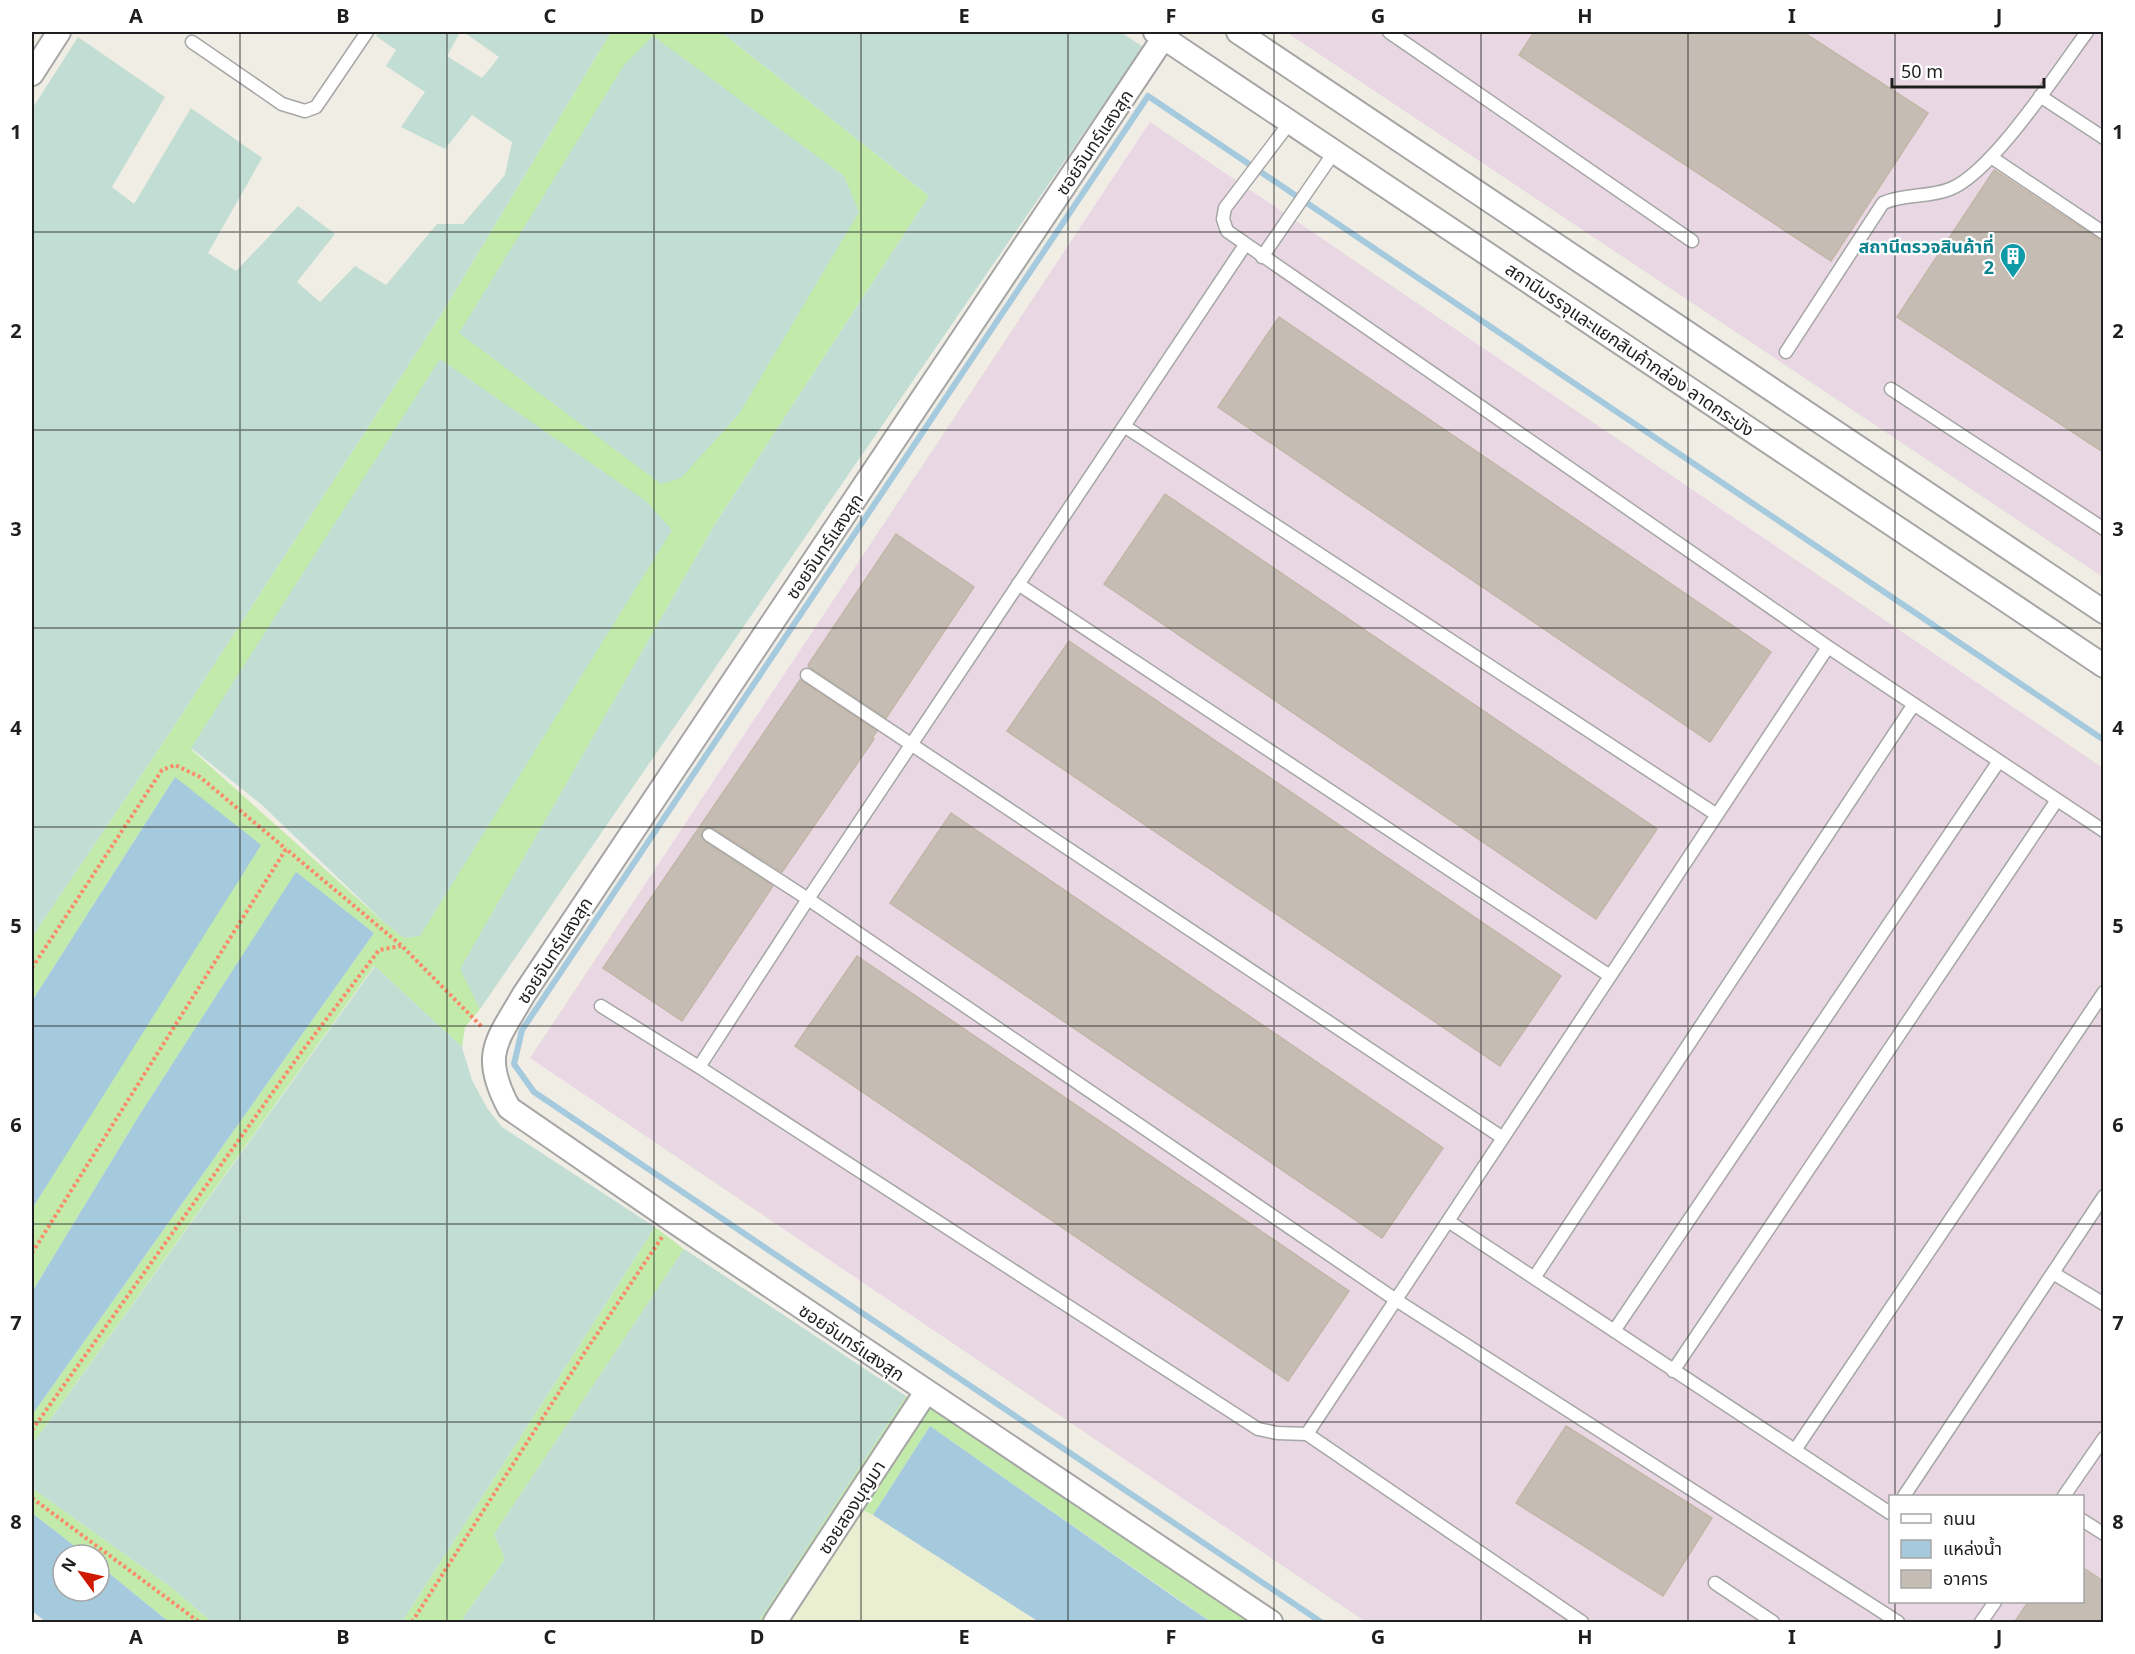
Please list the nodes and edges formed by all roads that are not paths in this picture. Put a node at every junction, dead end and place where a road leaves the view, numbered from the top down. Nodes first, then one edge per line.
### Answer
1 (59, 32) edge
2 (367, 32) edge
3 (1238, 32) edge
4 (1389, 32) edge
5 (2087, 32) edge
6 (1160, 34) edge
7 (192, 42) dead end
8 (32, 74) edge
9 (2040, 96) junction
10 (1291, 122) junction
11 (2103, 138) edge
12 (1335, 151) junction
13 (1991, 157) junction
14 (2103, 233) edge
15 (1692, 240) dead end
16 (1245, 245) junction
17 (1262, 256) junction
18 (1786, 352) dead end
19 (1891, 389) dead end
20 (1124, 426) junction
21 (2103, 529) edge
22 (1018, 584) junction
23 (2103, 612) edge
24 (1828, 647) junction
25 (2103, 666) edge
26 (807, 675) dead end
27 (1914, 704) junction
28 (911, 744) junction
29 (1999, 761) junction
30 (2057, 800) junction
31 (1717, 815) junction
32 (2103, 831) edge
33 (709, 835) dead end
34 (808, 899) junction
35 (1610, 976) junction
36 (2103, 992) edge
37 (601, 1006) dead end
38 (699, 1067) junction
39 (1503, 1138) junction
40 (2103, 1196) edge
41 (1448, 1221) junction
42 (2053, 1273) junction
43 (1534, 1278) junction
44 (1396, 1300) junction
45 (2103, 1304) edge
46 (1614, 1330) junction
47 (1674, 1371) junction
48 (926, 1392) junction
49 (1307, 1434) junction
50 (2103, 1438) edge
51 (1796, 1450) junction
52 (1905, 1495) edge
53 (2065, 1495) edge
54 (1889, 1512) edge
55 (2084, 1521) edge
56 (2103, 1534) edge
57 (1715, 1583) dead end
58 (1994, 1603) edge
59 (775, 1623) edge
60 (1271, 1623) edge
61 (1582, 1623) edge
62 (1773, 1623) edge
63 (1898, 1623) edge
64 (1981, 1623) edge

1 - 8 street
2 - 7 lane
3 - 23 street
4 - 15 lane
5 - 9 lane
6 - 10 street, สถานีบรรจุและแยกสินค้ากล่อง ลาดกระบัง
6 - 48 street, ซอยจันทร์แสงสุก
9 - 11 lane
9 - 13 lane
10 - 12 street, สถานีบรรจุและแยกสินค้ากล่อง ลาดกระบัง
10 - 16 lane
12 - 17 lane
12 - 25 street, สถานีบรรจุและแยกสินค้ากล่อง ลาดกระบัง
13 - 14 lane
13 - 18 lane
16 - 17 lane
16 - 20 lane
17 - 24 lane
19 - 21 lane
20 - 22 lane
20 - 31 lane
22 - 28 lane
22 - 35 lane
24 - 27 lane
24 - 31 lane
26 - 28 lane
27 - 29 lane
27 - 43 lane
28 - 34 lane
28 - 39 lane
29 - 30 lane
29 - 46 lane
30 - 32 lane
30 - 47 lane
31 - 35 lane
33 - 34 lane
34 - 38 lane
34 - 44 lane
35 - 39 lane
36 - 51 lane
37 - 38 lane
38 - 49 lane
39 - 41 lane
40 - 42 lane
41 - 43 lane
41 - 44 lane
42 - 45 lane
42 - 52 lane
43 - 46 lane
44 - 49 lane
44 - 63 lane
46 - 47 lane
47 - 51 lane
48 - 59 street, ซอยสองบุญมา
48 - 60 street, ซอยจันทร์แสงสุก
49 - 61 lane
50 - 53 lane
51 - 54 lane
55 - 56 lane
57 - 62 lane
58 - 64 lane

